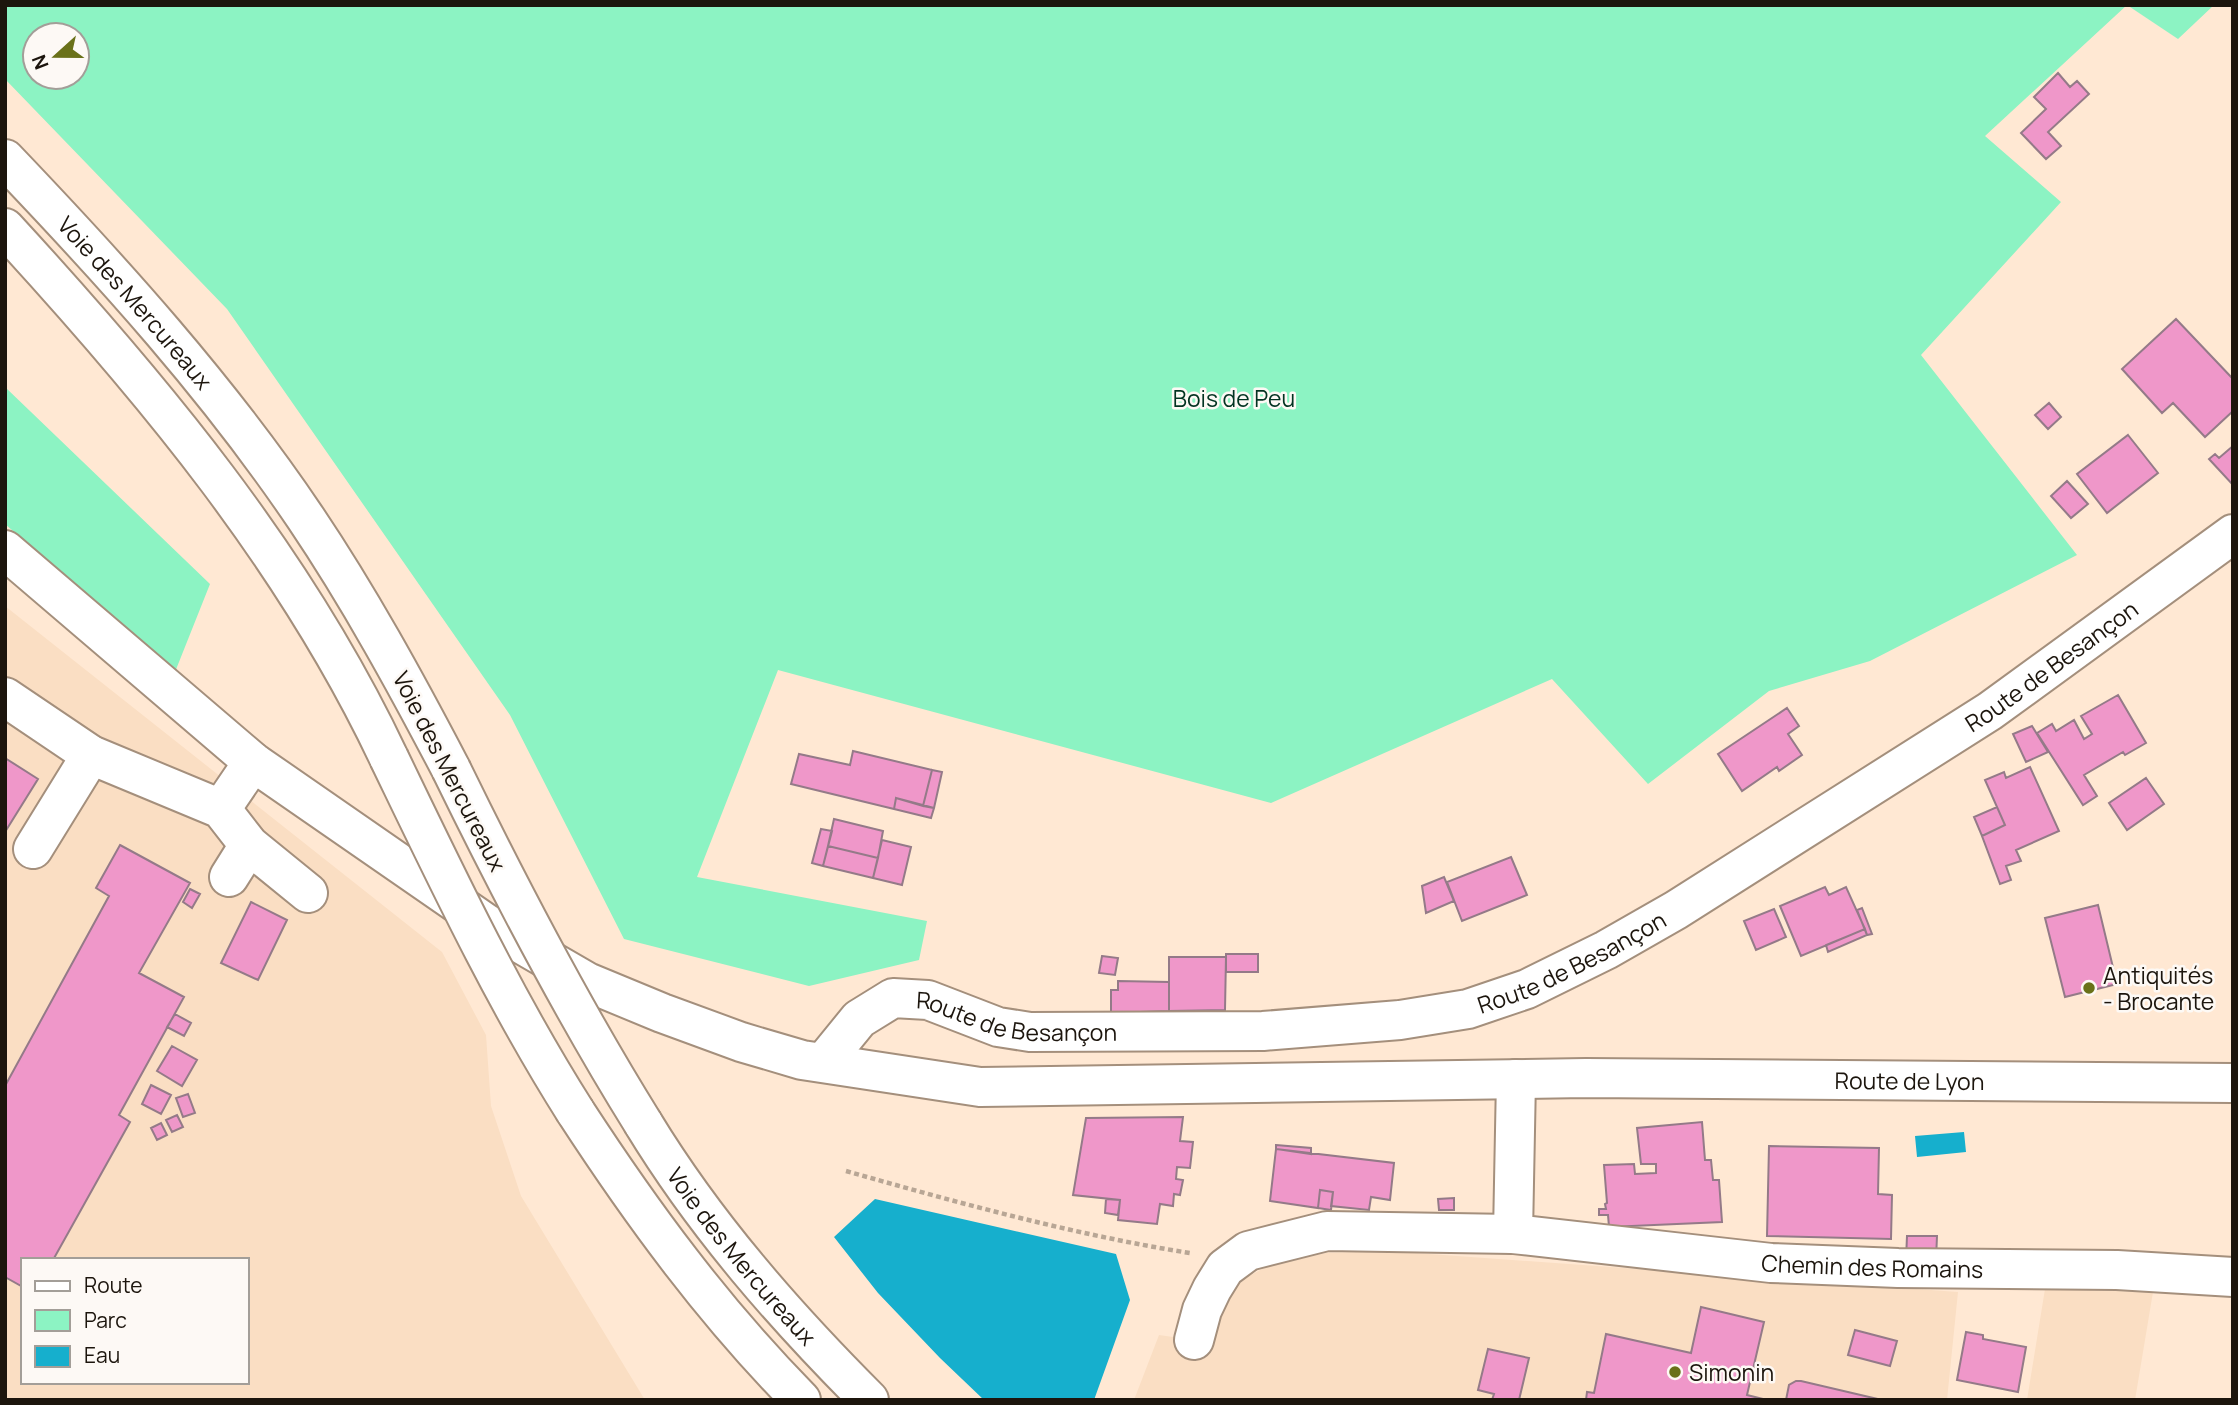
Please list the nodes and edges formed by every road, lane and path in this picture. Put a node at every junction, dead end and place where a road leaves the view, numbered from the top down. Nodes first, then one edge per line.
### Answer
1 (5, 159) edge
2 (5, 228) edge
3 (2233, 534) edge
4 (5, 550) edge
5 (5, 697) edge
6 (91, 755) junction
7 (253, 762) junction
8 (221, 809) junction
9 (249, 845) junction
10 (33, 849) dead end
11 (229, 877) dead end
12 (308, 893) dead end
13 (824, 1062) junction
14 (1516, 1079) junction
15 (2233, 1083) edge
16 (846, 1171) dead end
17 (1513, 1234) junction
18 (1236, 1261) junction
19 (2233, 1277) edge
20 (1195, 1340) dead end
21 (801, 1400) edge
22 (869, 1400) edge

1 - 22 main road, Voie des Mercureaux, bridge
2 - 21 main road, Voie des Mercureaux, bridge
3 - 13 main road, Route de Besançon
4 - 7 main road, Route de Lyon
5 - 6 main road
6 - 8 main road
6 - 10 main road
7 - 8 main road
7 - 13 main road, Route de Lyon
8 - 9 main road
9 - 11 main road
9 - 12 main road
13 - 14 main road, Route de Lyon
14 - 15 main road, Route de Lyon
14 - 17 main road
16 - 18 path
17 - 18 main road, Chemin des Romains
17 - 19 main road, Chemin des Romains
18 - 20 main road, Chemin des Romains

